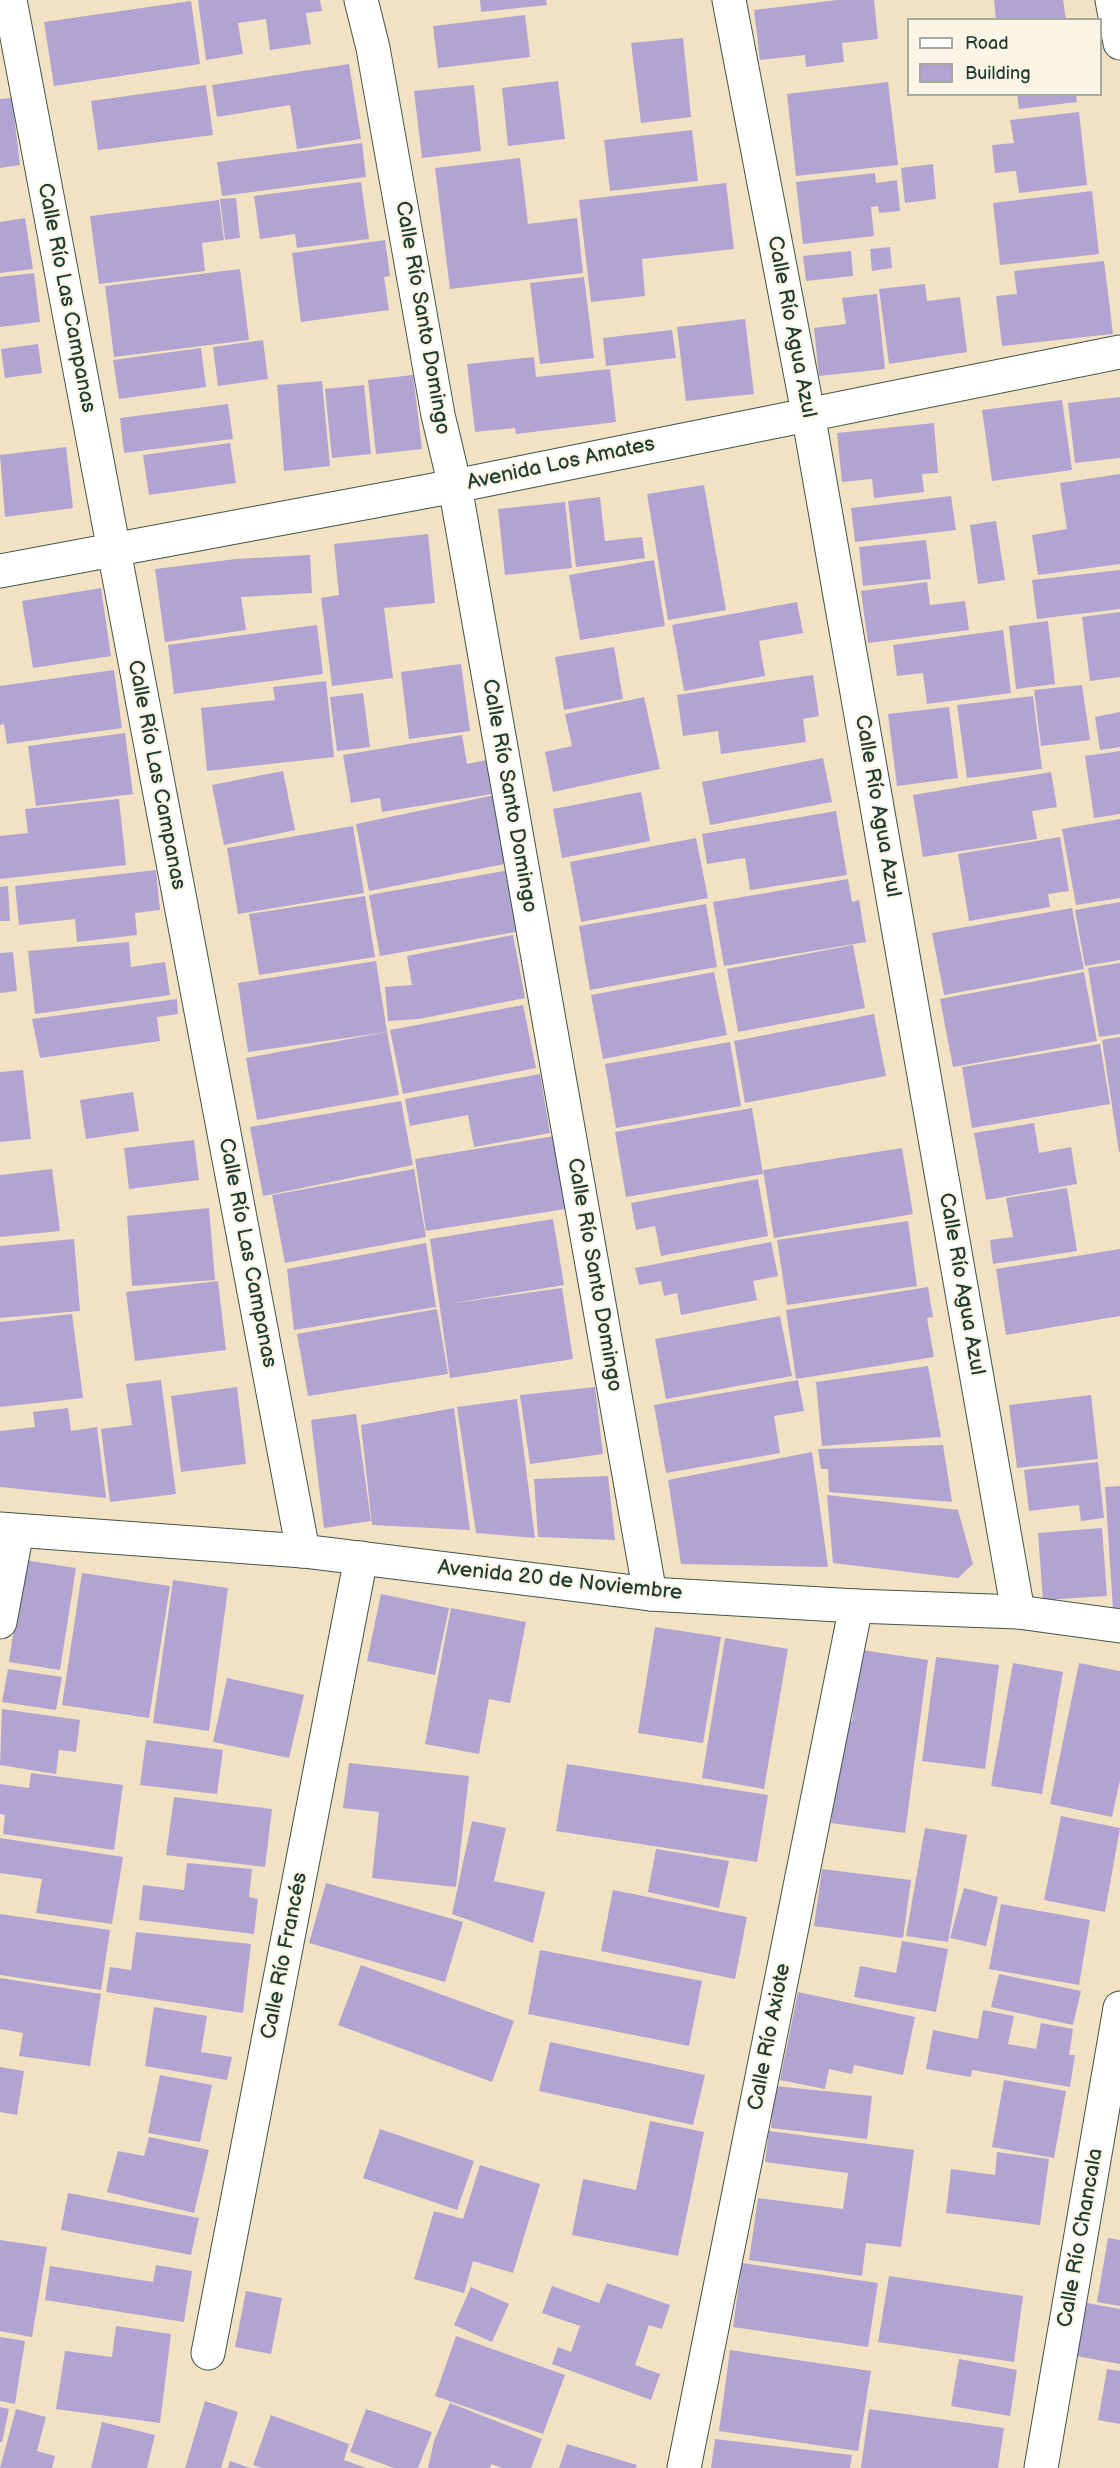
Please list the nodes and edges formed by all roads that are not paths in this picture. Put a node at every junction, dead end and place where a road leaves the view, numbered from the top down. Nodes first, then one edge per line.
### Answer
1 (10, 0) edge
2 (362, 0) edge
3 (729, 0) edge
4 (1112, 0) edge
5 (1120, 43) edge
6 (1120, 352) edge
7 (808, 413) junction
8 (454, 486) junction
9 (114, 551) junction
10 (0, 571) edge
11 (8, 1530) edge
12 (303, 1551) junction
13 (361, 1558) junction
14 (650, 1594) junction
15 (856, 1606) junction
16 (1018, 1612) junction
17 (0, 1622) edge
18 (1120, 1626) edge
19 (1120, 2008) edge
20 (208, 2353) dead end
21 (684, 2468) edge
22 (1041, 2468) edge

1 - 9 street, Calle Río Las Campanas
2 - 8 street, Calle Río Santo Domingo
3 - 7 street, Calle Río Agua Azul
4 - 5 street
6 - 7 street, Avenida Los Amates
7 - 8 street, Avenida Los Amates
7 - 16 street, Calle Río Agua Azul
8 - 9 street, Avenida Los Amates
8 - 14 street, Calle Río Santo Domingo
9 - 10 street, Avenida Los Amates
9 - 12 street, Calle Río Las Campanas
11 - 12 street, Avenida 20 de Noviembre
11 - 17 street
12 - 13 street, Avenida 20 de Noviembre
13 - 14 street, Avenida 20 de Noviembre
13 - 20 street, Calle Río Francés
14 - 15 street, Avenida 20 de Noviembre
15 - 16 street, Avenida 20 de Noviembre
15 - 21 street, Calle Río Axiote
16 - 18 street, Avenida 20 de Noviembre
19 - 22 street, Calle Río Chancala

